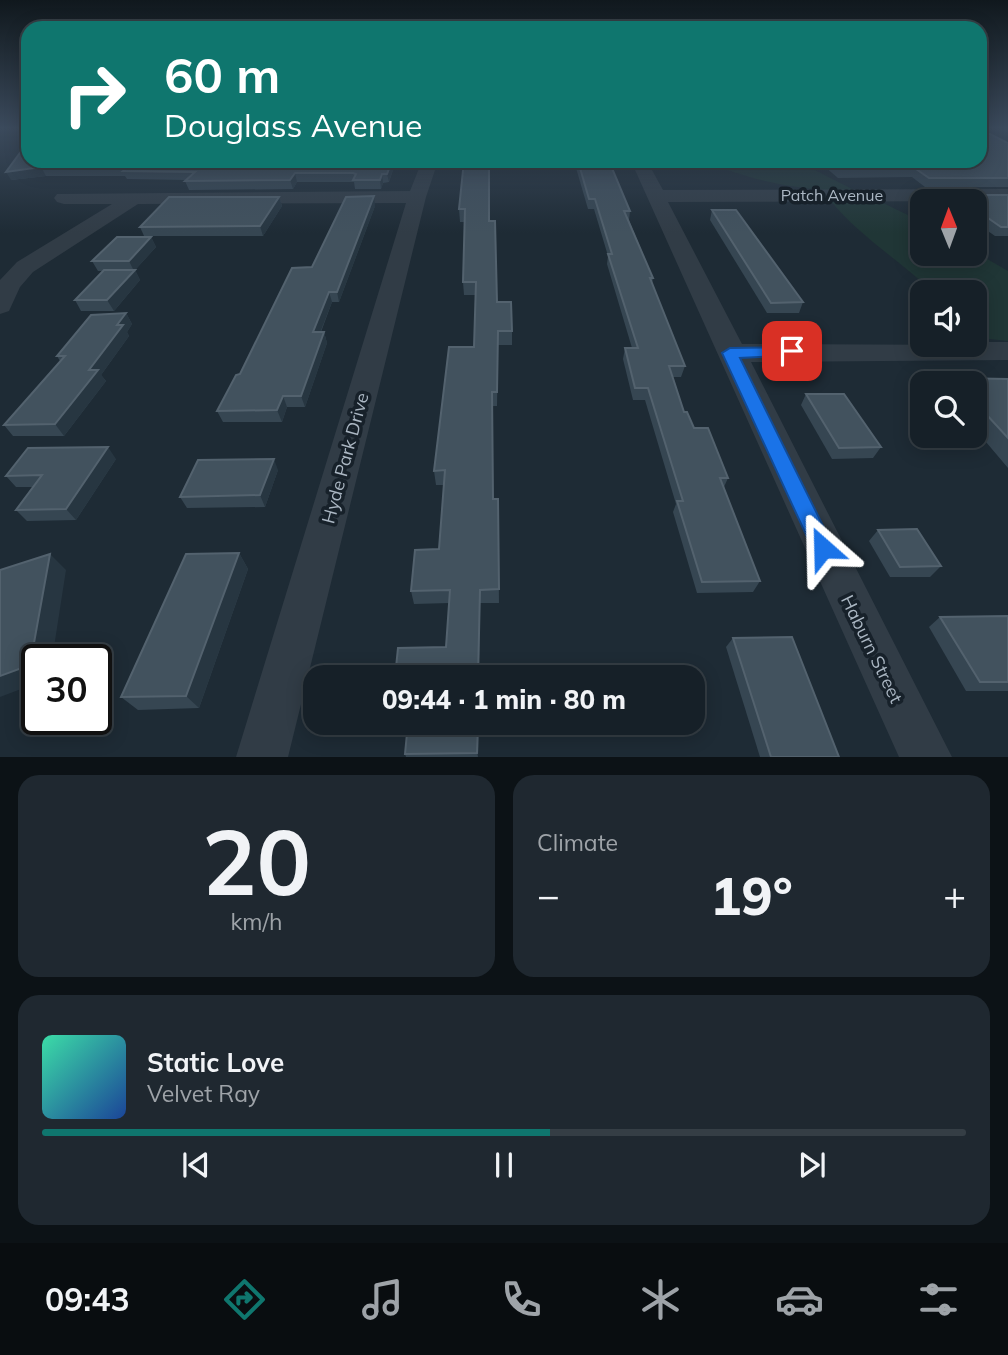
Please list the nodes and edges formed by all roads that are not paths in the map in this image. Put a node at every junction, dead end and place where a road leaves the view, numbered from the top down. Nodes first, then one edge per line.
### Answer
1 (427, 168) edge
2 (642, 168) edge
3 (1008, 195) edge
4 (656, 196) junction
5 (417, 197) junction
6 (64, 198) dead end
7 (135, 198) junction
8 (0, 306) edge
9 (1008, 351) edge
10 (730, 353) junction
11 (262, 757) edge
12 (926, 757) edge

1 - 5 street, Hyde Park Drive
2 - 4 street, Haburn Street
3 - 4 street, Patch Avenue
4 - 10 street, Haburn Street
5 - 7 street
5 - 11 street, Hyde Park Drive
6 - 7 street
7 - 8 street
9 - 10 street
10 - 12 street, Haburn Street

